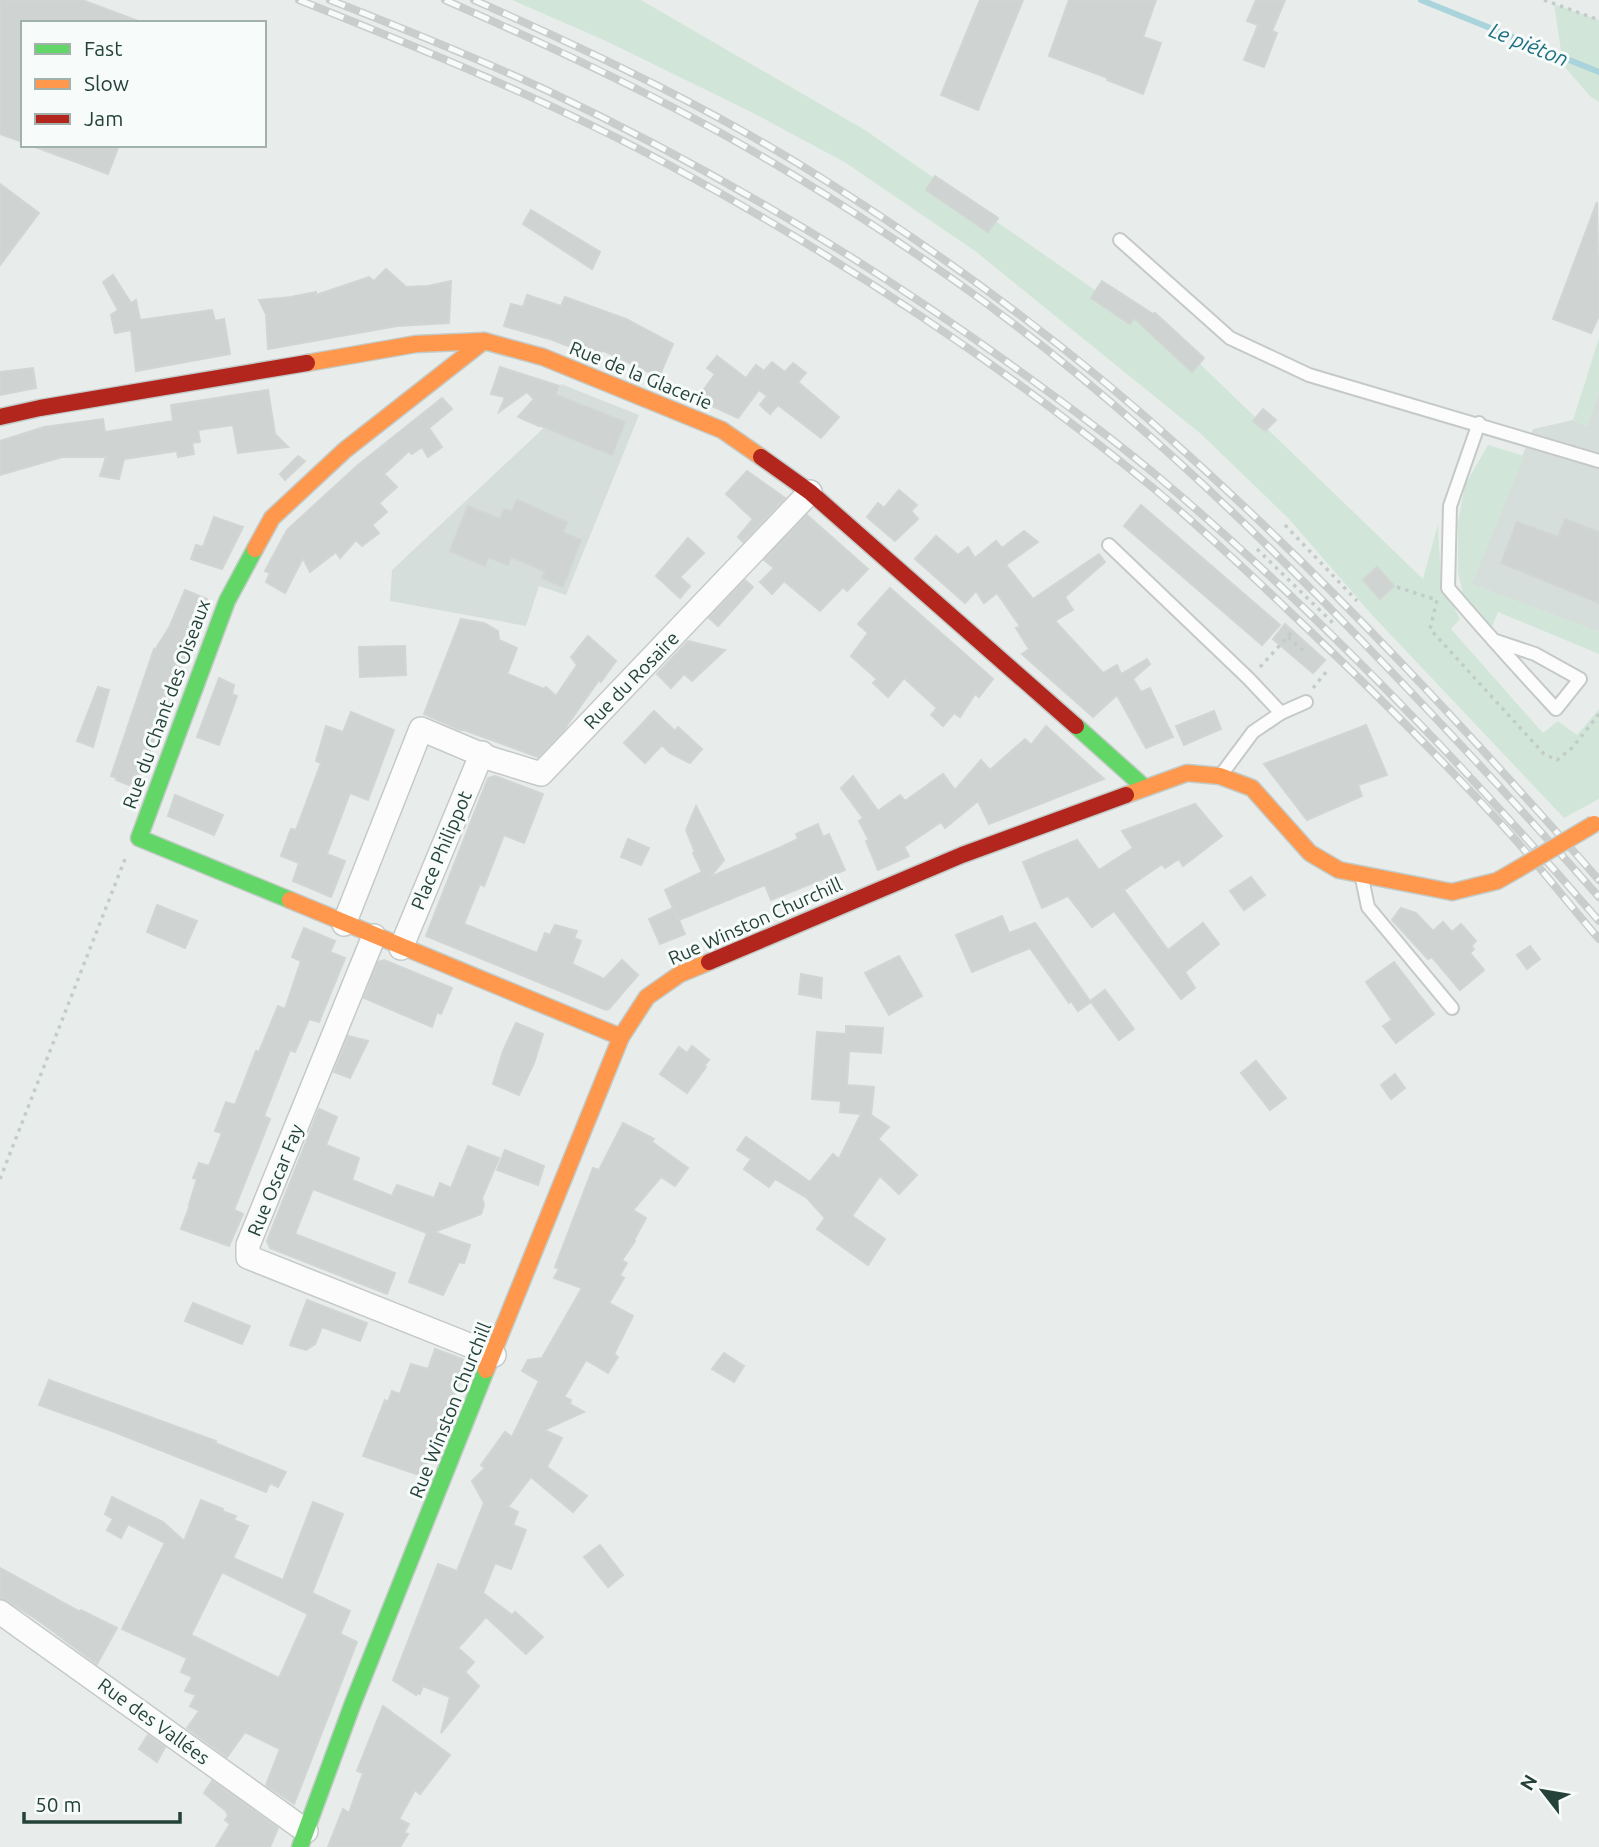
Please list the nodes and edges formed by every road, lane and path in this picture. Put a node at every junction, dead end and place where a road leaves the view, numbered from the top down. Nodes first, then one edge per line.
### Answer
1 (1544, 0) edge
2 (1599, 20) edge
3 (1120, 240) dead end
4 (484, 341) junction
5 (0, 417) edge
6 (1479, 423) junction
7 (1599, 461) edge
8 (810, 492) junction
9 (1285, 525) dead end
10 (1108, 545) dead end
11 (1257, 549) dead end
12 (1397, 587) dead end
13 (1357, 601) dead end
14 (1335, 625) dead end
15 (1292, 632) dead end
16 (1288, 636) junction
17 (1493, 640) junction
18 (1307, 654) dead end
19 (1327, 671) dead end
20 (1249, 679) junction
21 (1307, 698) joint
22 (1281, 713) junction
23 (1599, 714) edge
24 (482, 753) junction
25 (1220, 776) junction
26 (1144, 787) junction
27 (1596, 822) edge
28 (139, 838) junction
29 (1361, 874) junction
30 (344, 924) junction
31 (374, 936) junction
32 (401, 948) junction
33 (1452, 1008) dead end
34 (621, 1037) junction
35 (0, 1179) edge
36 (494, 1355) junction
37 (0, 1612) edge
38 (303, 1839) edge

1 - 2 path
3 - 6 lane
4 - 5 street, Rue de la Glacerie
4 - 8 street, Rue de la Glacerie
4 - 28 street, Rue du Chant des Oiseaux
6 - 7 lane
6 - 17 lane
8 - 24 street, Rue du Rosaire
8 - 26 street, Rue de la Glacerie
9 - 13 path
10 - 20 lane
11 - 14 path
12 - 23 path
15 - 16 path
16 - 18 path
16 - 20 path
17 - 17 lane
19 - 21 path
20 - 22 lane
21 - 22 lane
22 - 25 lane
24 - 30 street, Rue du Rosaire
24 - 32 street, Place Philippot
25 - 26 street, Rue Winston Churchill
25 - 29 street, Rue Winston Churchill
26 - 34 street, Rue Winston Churchill
27 - 29 street, Rue Winston Churchill, bridge
28 - 30 street, Rue du Chant des Oiseaux
28 - 35 path
29 - 33 lane
30 - 31 street, Rue du Chant des Oiseaux
31 - 32 street, Rue du Chant des Oiseaux
31 - 36 street, Rue Oscar Fay
32 - 34 street, Rue du Chant des Oiseaux
34 - 36 street, Rue Winston Churchill
36 - 38 street, Rue Winston Churchill
37 - 38 street, Rue des Vallées

